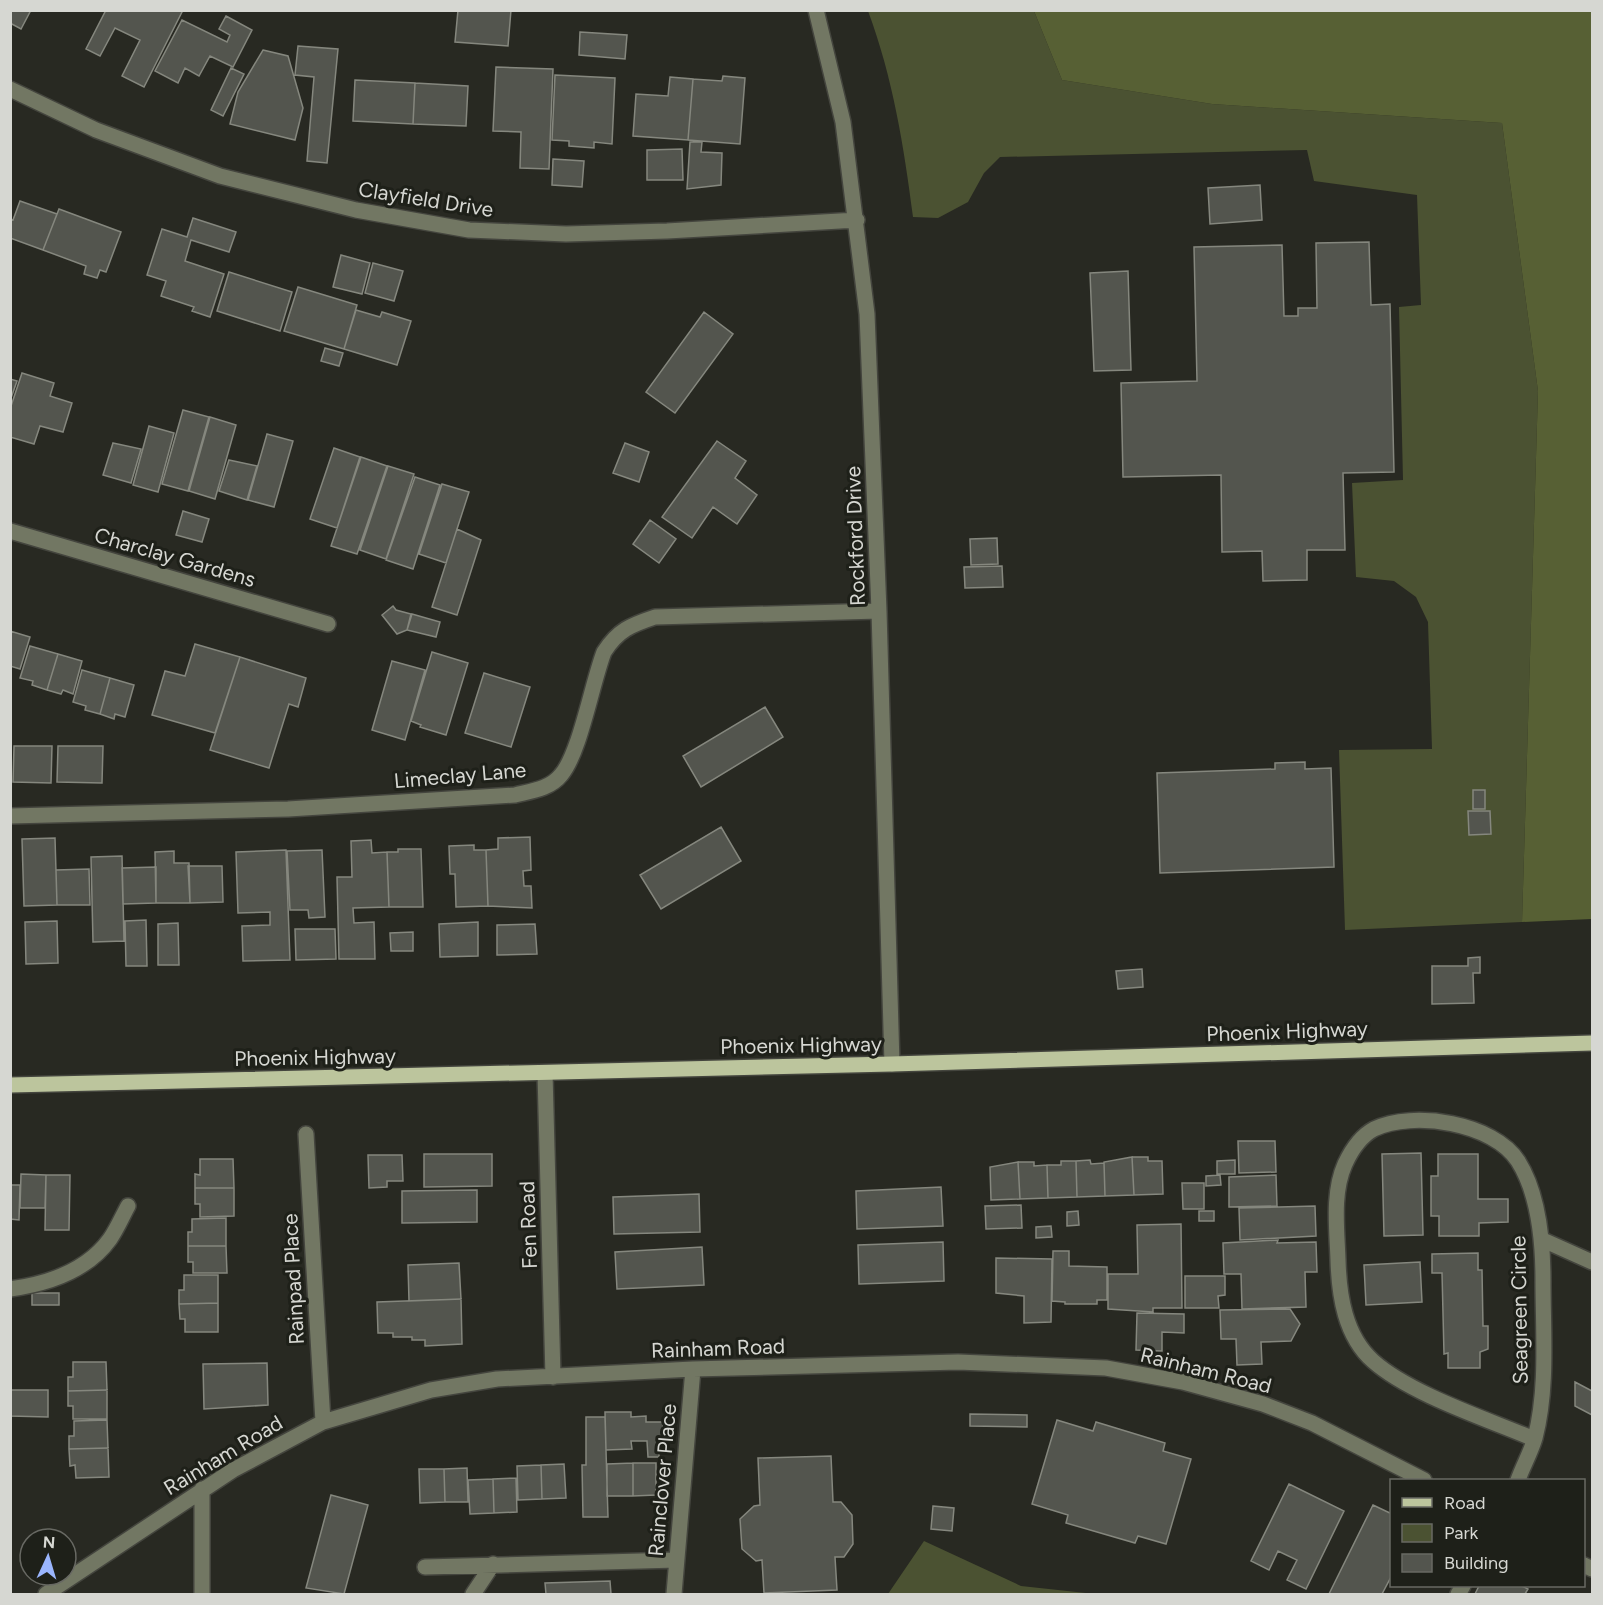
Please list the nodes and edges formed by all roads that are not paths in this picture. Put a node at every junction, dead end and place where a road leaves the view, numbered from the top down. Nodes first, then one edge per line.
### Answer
1 (816, 10) edge
2 (10, 89) edge
3 (857, 220) junction
4 (10, 531) edge
5 (879, 611) junction
6 (328, 624) dead end
7 (10, 816) edge
8 (1593, 1043) edge
9 (892, 1064) junction
10 (545, 1073) junction
11 (10, 1085) edge
12 (306, 1134) dead end
13 (128, 1206) dead end
14 (1543, 1240) junction
15 (1593, 1262) edge
16 (10, 1289) edge
17 (693, 1369) junction
18 (554, 1377) junction
19 (323, 1422) junction
20 (1534, 1439) junction
21 (1422, 1479) edge
22 (1518, 1479) edge
23 (202, 1489) junction
24 (676, 1560) junction
25 (493, 1564) junction
26 (425, 1567) dead end
27 (46, 1594) edge
28 (202, 1594) edge
29 (473, 1594) edge
30 (674, 1594) edge

1 - 3 street, Rockford Drive
2 - 3 street, Clayfield Drive
3 - 5 street, Rockford Drive
4 - 6 street, Charclay Gardens
5 - 7 street, Limeclay Lane
5 - 9 street, Rockford Drive
8 - 9 main road, Phoenix Highway
9 - 10 main road, Phoenix Highway
10 - 11 main road, Phoenix Highway
10 - 18 street, Fen Road
12 - 19 street, Rainpad Place
13 - 16 street
14 - 15 street
14 - 20 street, Seagreen Circle
14 - 20 street, Seagreen Circle
17 - 18 street, Rainham Road
17 - 21 street, Rainham Road
17 - 24 street, Rainclover Place
18 - 19 street, Rainham Road
19 - 23 street, Rainham Road
20 - 22 street, Seagreen Circle
23 - 27 street, Rainham Road
23 - 28 street
24 - 25 street
24 - 30 street, Rainclover Place
25 - 26 street
25 - 29 street

